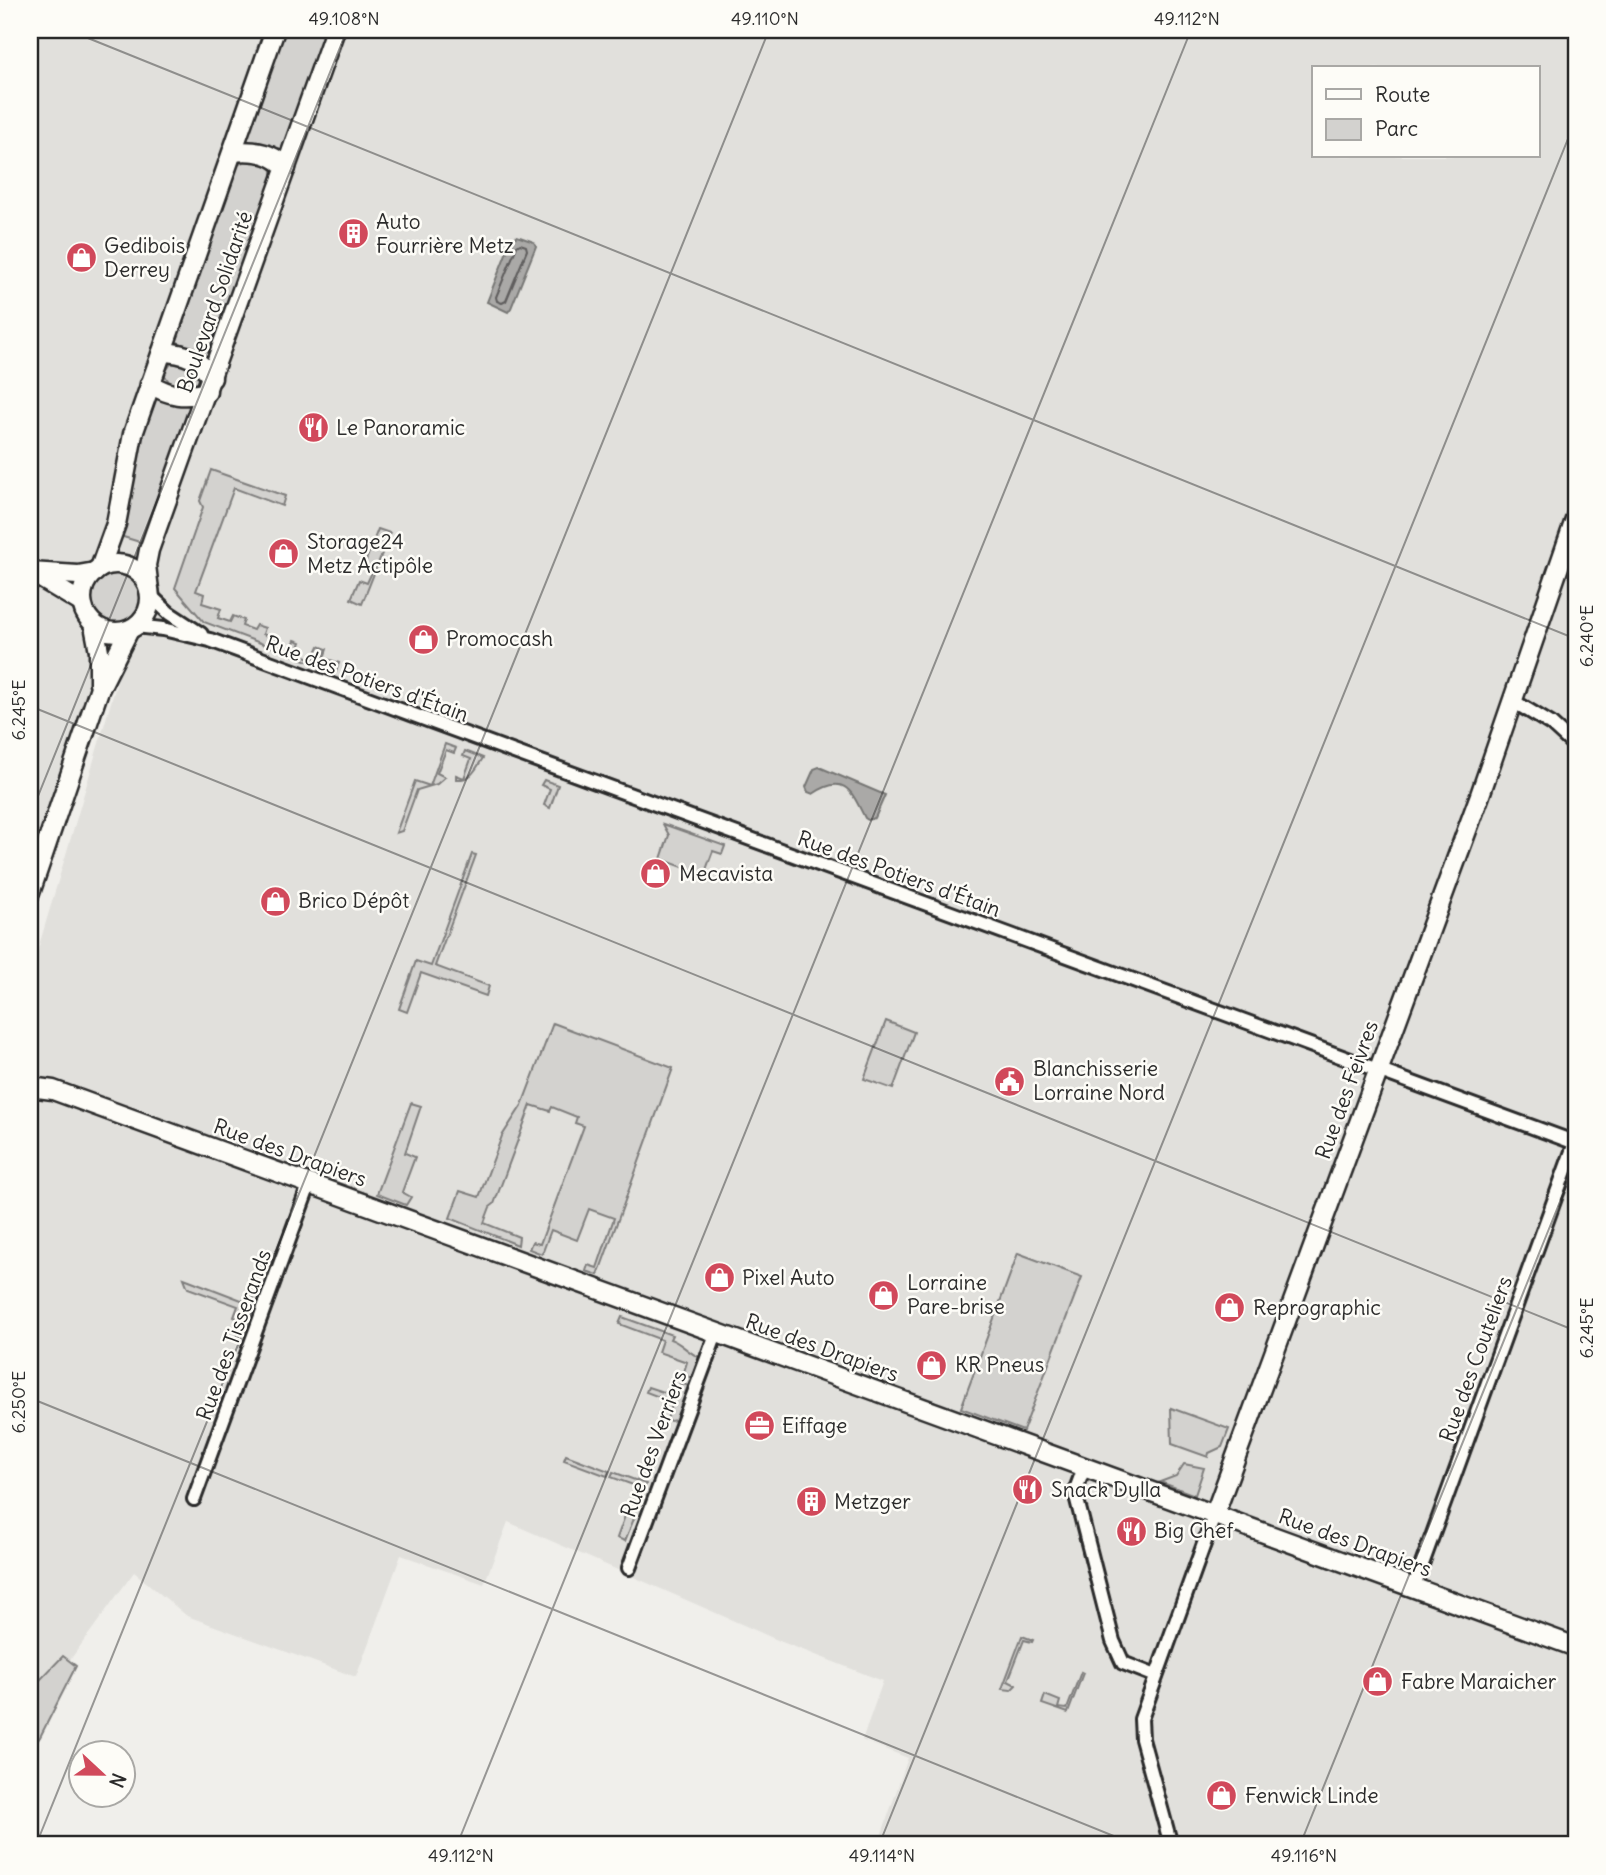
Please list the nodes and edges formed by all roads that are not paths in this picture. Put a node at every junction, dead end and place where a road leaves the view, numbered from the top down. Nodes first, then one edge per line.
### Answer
1 (275, 30) edge
2 (335, 30) edge
3 (233, 152) junction
4 (286, 168) junction
5 (162, 352) junction
6 (150, 384) junction
7 (210, 385) junction
8 (1576, 517) edge
9 (97, 570) junction
10 (30, 572) edge
11 (149, 593) junction
12 (82, 603) junction
13 (94, 625) junction
14 (132, 628) junction
15 (209, 640) junction
16 (99, 690) junction
17 (1513, 701) junction
18 (1576, 747) edge
19 (30, 893) edge
20 (1378, 1070) junction
21 (30, 1074) edge
22 (30, 1087) edge
23 (53, 1090) junction
24 (1576, 1143) edge
25 (309, 1185) junction
26 (716, 1334) junction
27 (1084, 1468) junction
28 (194, 1499) dead end
29 (1214, 1516) junction
30 (629, 1568) dead end
31 (1413, 1589) junction
32 (1576, 1647) edge
33 (1156, 1676) junction
34 (1171, 1845) edge

1 - 3 street, Boulevard Solidarité
2 - 4 street, Boulevard Solidarité
3 - 4 street
3 - 5 street, Boulevard Solidarité
4 - 7 street, Boulevard Solidarité
5 - 6 street, Boulevard Solidarité
5 - 7 street
6 - 7 street
6 - 9 street, Boulevard Solidarité
7 - 11 street, Boulevard Solidarité
8 - 17 street, Rue des Feivres
9 - 10 street
9 - 11 street
9 - 12 street
10 - 12 street
11 - 14 street
11 - 15 street, Rue des Potiers d'Étain
12 - 13 street
13 - 14 street
13 - 16 street
14 - 15 street, Rue des Potiers d'Étain
14 - 16 street
15 - 20 street, Rue des Potiers d'Étain
16 - 19 street
17 - 18 street
17 - 20 street, Rue des Feivres
20 - 24 street, Rue des Potiers d'Étain
20 - 29 street, Rue des Feivres
21 - 23 street, Rue des Drapiers
22 - 23 street, Rue des Drapiers
23 - 25 street, Rue des Drapiers
24 - 31 street, Rue des Couteliers
25 - 26 street, Rue des Drapiers
25 - 28 street, Rue des Tisserands
26 - 27 street, Rue des Drapiers
26 - 30 street, Rue des Verriers
27 - 29 street, Rue des Drapiers
27 - 33 street
29 - 31 street, Rue des Drapiers
29 - 33 street, Rue des Feivres
31 - 32 street, Rue des Drapiers
33 - 34 street, Rue des Feivres

